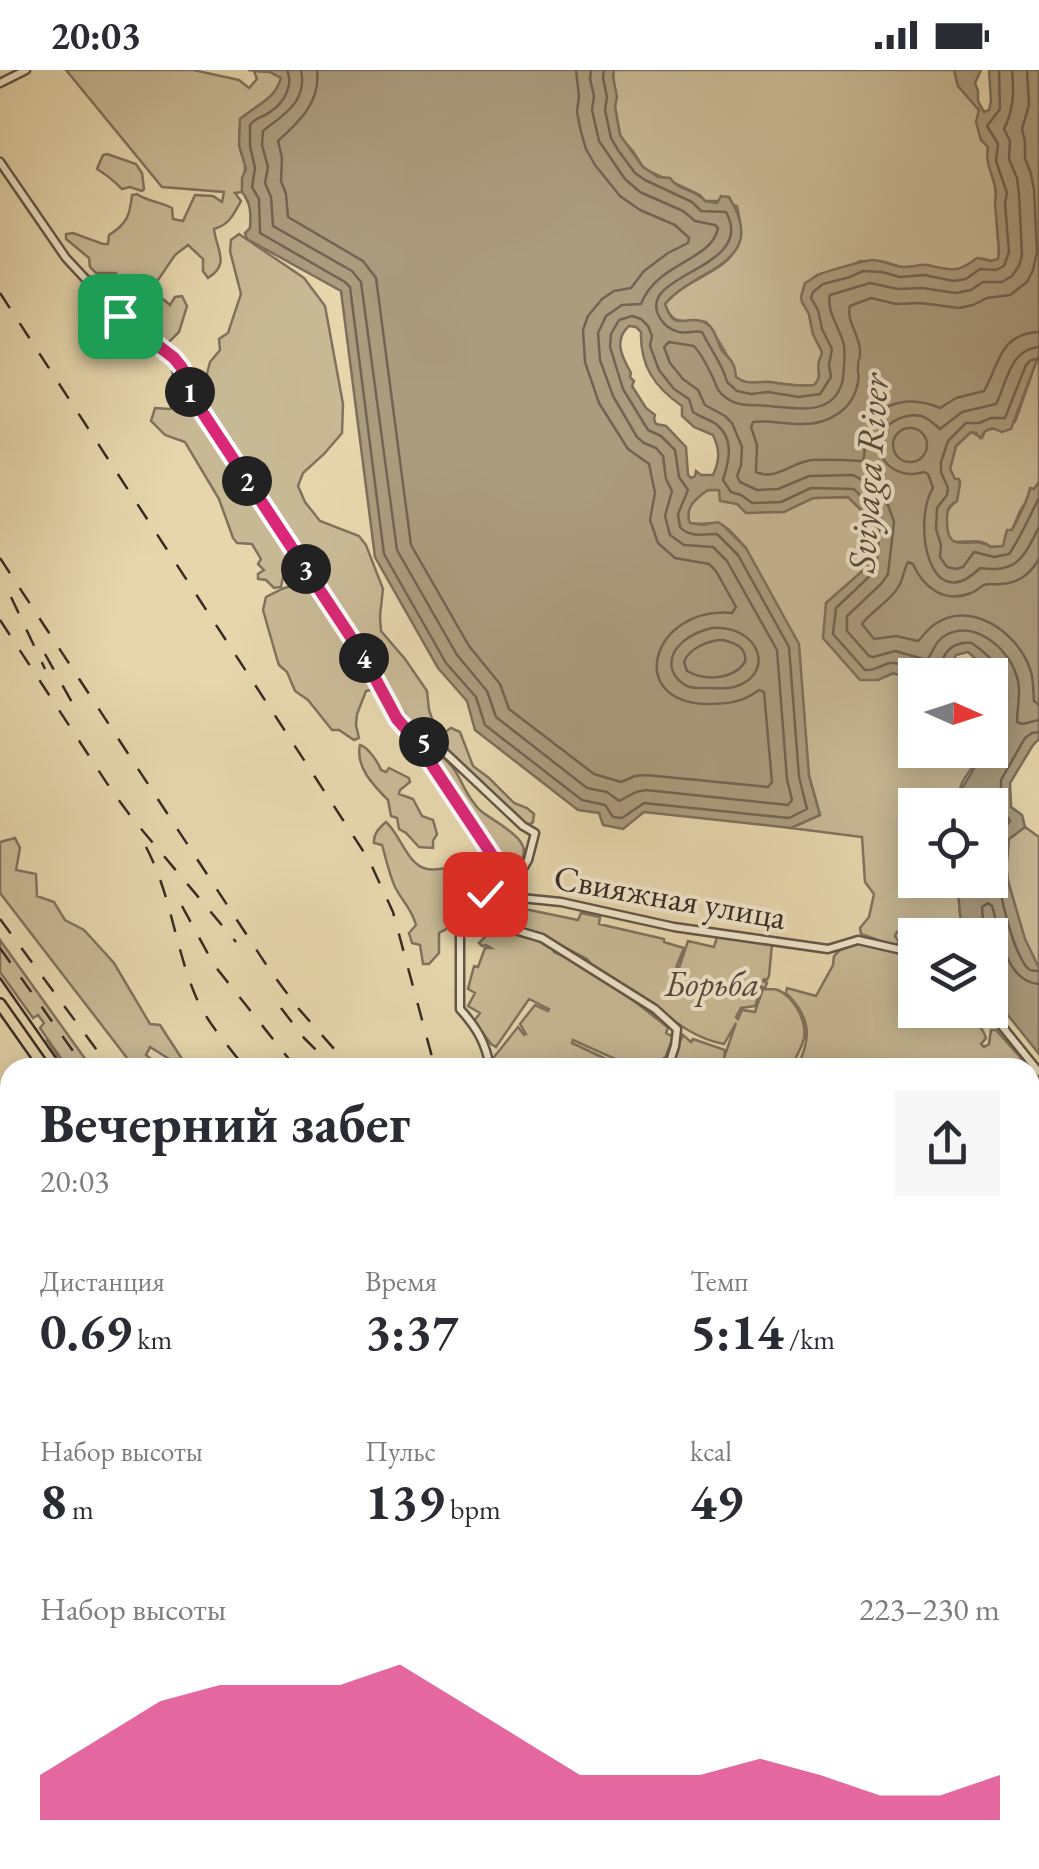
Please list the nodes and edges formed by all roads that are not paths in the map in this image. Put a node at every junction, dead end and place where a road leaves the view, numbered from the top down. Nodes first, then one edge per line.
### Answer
1 (26, 70) edge
2 (0, 83) edge
3 (0, 162) edge
4 (424, 742) junction
5 (514, 881) junction
6 (510, 891) junction
7 (457, 916) junction
8 (898, 949) edge
9 (0, 1004) edge
10 (1004, 1028) edge
11 (38, 1058) edge
12 (488, 1058) edge
13 (671, 1058) edge
14 (1028, 1058) edge

1 - 2 street
3 - 4 street, Свияжная улица
4 - 5 street
4 - 5 street, Свияжная улица
5 - 6 street, Свияжная улица
6 - 7 street
6 - 8 street, Свияжная улица
7 - 12 street
7 - 13 street
9 - 11 main road
10 - 14 street

